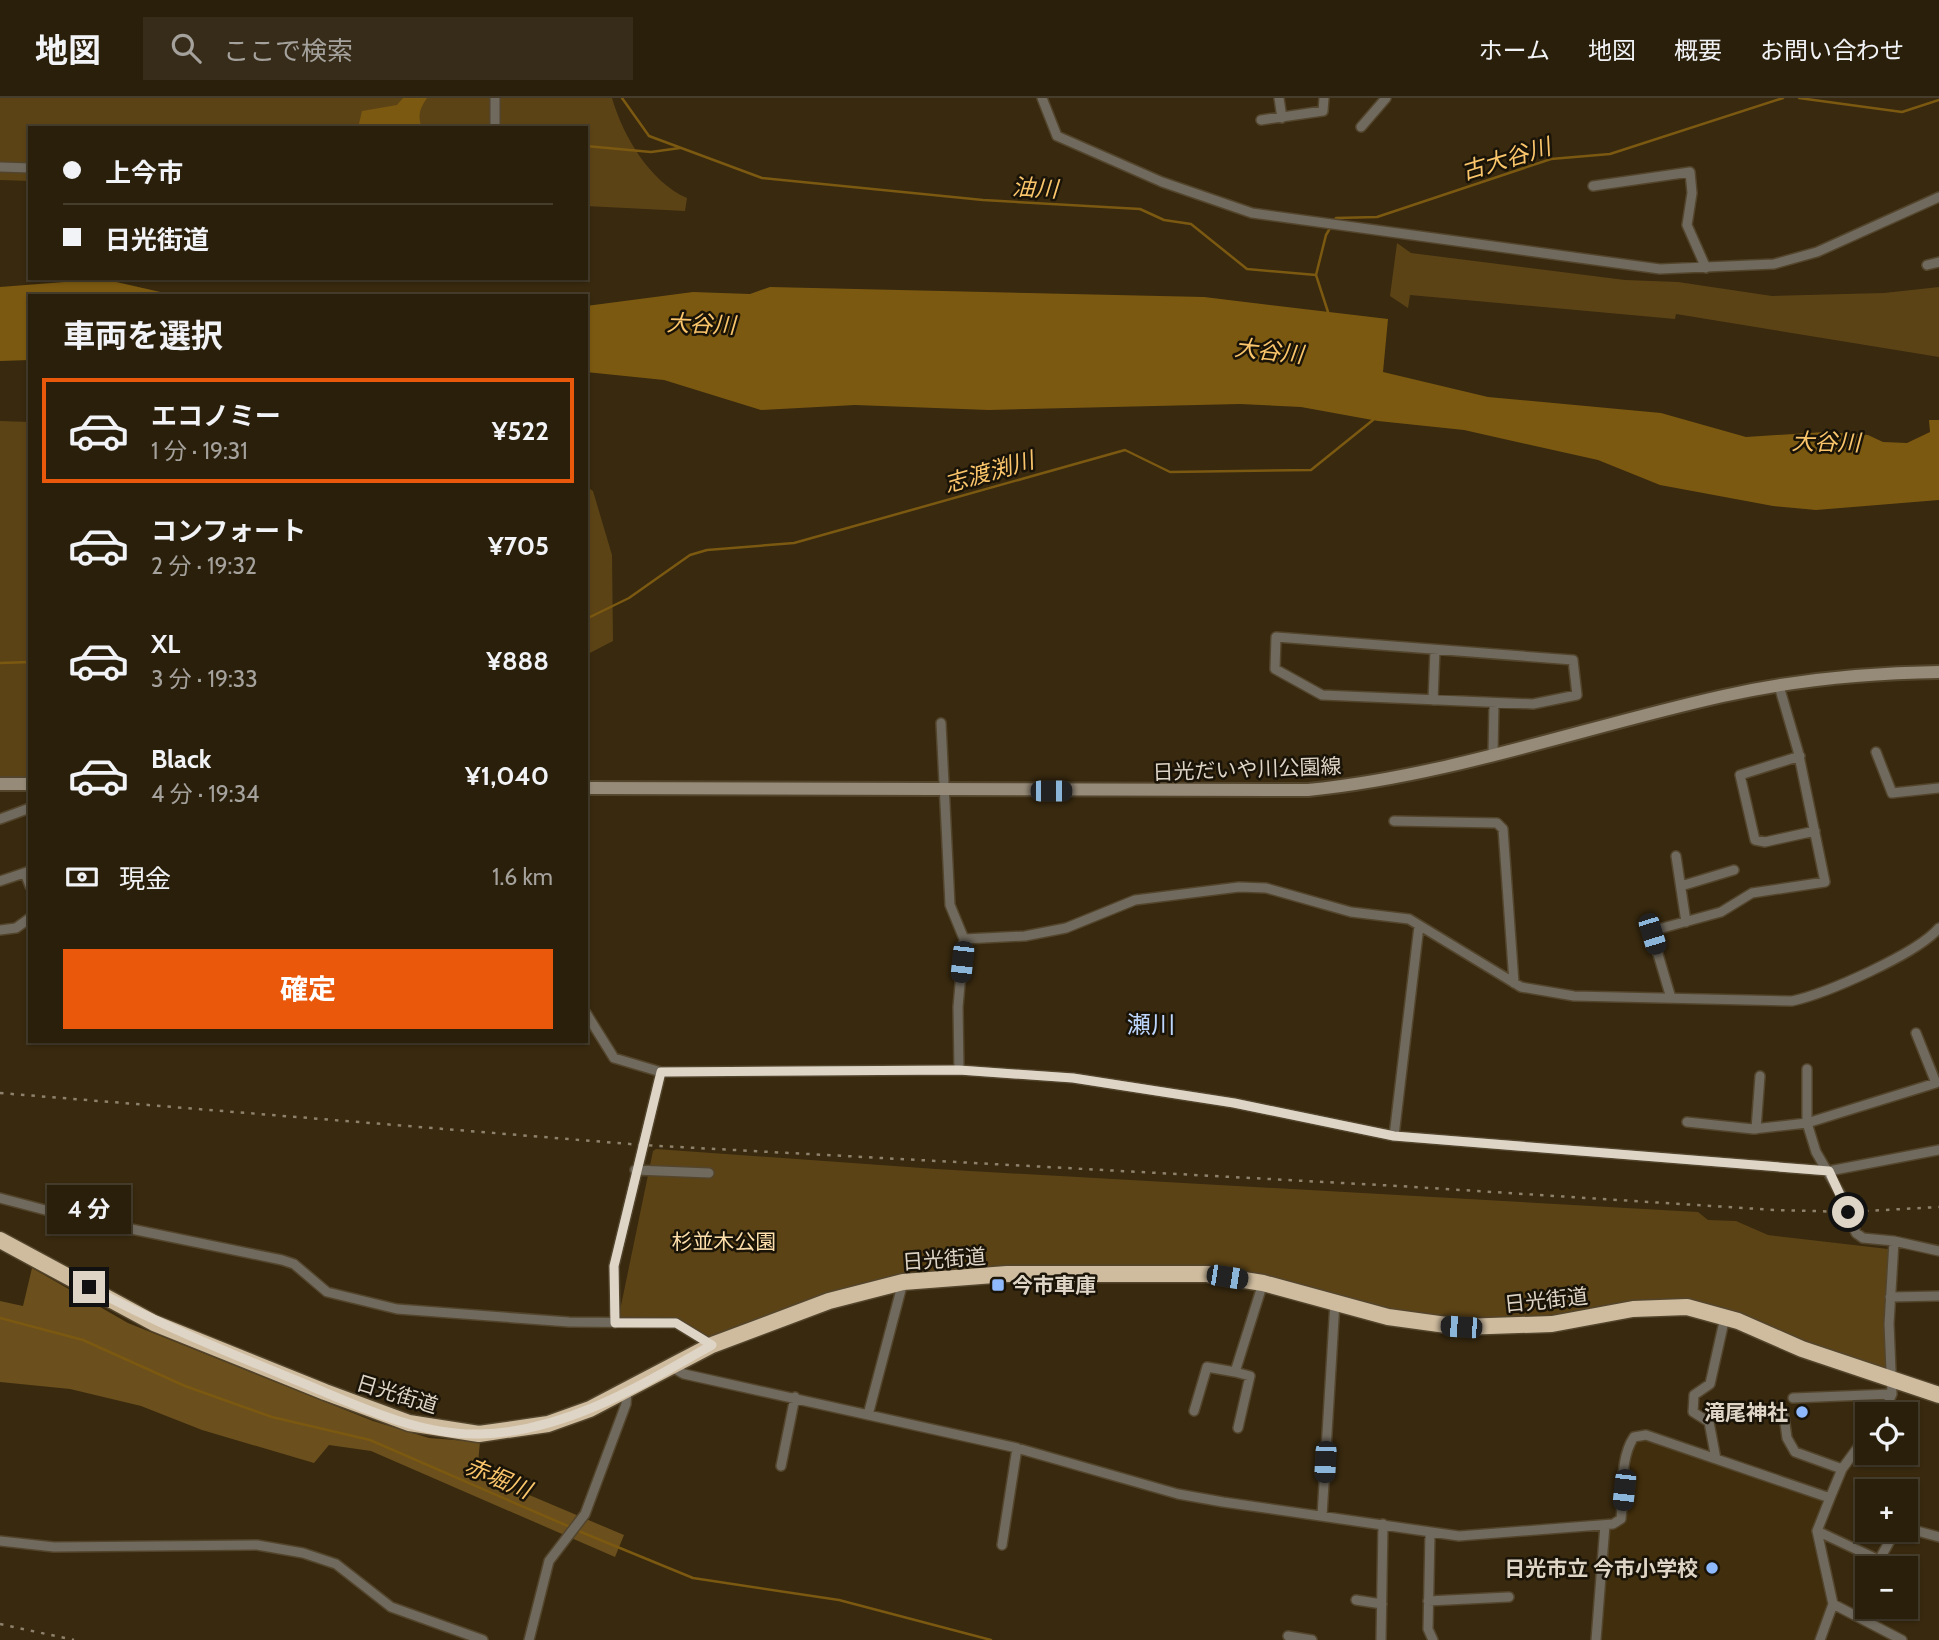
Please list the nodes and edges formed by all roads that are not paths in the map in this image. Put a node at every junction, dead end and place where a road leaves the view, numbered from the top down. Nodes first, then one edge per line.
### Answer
1 (495, 98) edge
2 (1042, 98) edge
3 (1279, 98) edge
4 (1324, 98) edge
5 (1386, 98) edge
6 (1282, 118) junction
7 (1261, 120) dead end
8 (495, 126) edge
9 (1361, 127) dead end
10 (0, 167) edge
11 (28, 168) edge
12 (1593, 186) dead end
13 (1939, 197) edge
14 (1939, 262) edge
15 (1927, 265) dead end
16 (1706, 268) junction
17 (1435, 650) junction
18 (1939, 672) edge
19 (1779, 685) junction
20 (1433, 700) junction
21 (1494, 703) junction
22 (941, 723) dead end
23 (1875, 752) dead end
24 (1493, 754) junction
25 (1800, 756) junction
26 (0, 784) edge
27 (28, 784) edge
28 (588, 788) edge
29 (1939, 788) edge
30 (946, 790) junction
31 (28, 809) edge
32 (0, 819) edge
33 (1394, 821) dead end
34 (1815, 831) junction
35 (1676, 856) dead end
36 (1734, 870) dead end
37 (28, 872) edge
38 (0, 881) edge
39 (1681, 886) junction
40 (28, 919) edge
41 (1686, 922) junction
42 (1419, 926) junction
43 (0, 930) edge
44 (1938, 933) edge
45 (964, 939) junction
46 (1514, 983) junction
47 (1671, 998) junction
48 (588, 1016) edge
49 (1916, 1033) dead end
50 (1807, 1069) dead end
51 (959, 1070) junction
52 (661, 1072) junction
53 (1760, 1076) dead end
54 (1938, 1084) edge
55 (1687, 1122) dead end
56 (1807, 1123) junction
57 (1756, 1129) junction
58 (1394, 1136) junction
59 (1939, 1150) edge
60 (635, 1170) junction
61 (1829, 1171) junction
62 (709, 1174) dead end
63 (0, 1198) edge
64 (0, 1240) edge
65 (1894, 1241) junction
66 (1939, 1251) edge
67 (903, 1282) junction
68 (1262, 1283) junction
69 (1939, 1296) edge
70 (1890, 1297) junction
71 (1335, 1302) junction
72 (1725, 1317) junction
73 (615, 1323) junction
74 (712, 1345) junction
75 (672, 1367) junction
76 (1235, 1372) junction
77 (1892, 1387) junction
78 (627, 1390) junction
79 (1939, 1395) edge
80 (795, 1397) junction
81 (1793, 1398) dead end
82 (1887, 1402) edge
83 (1194, 1411) dead end
84 (868, 1415) junction
85 (1784, 1416) dead end
86 (1238, 1428) dead end
87 (1017, 1448) junction
88 (1855, 1451) edge
89 (1716, 1459) junction
90 (781, 1466) dead end
91 (1842, 1469) junction
92 (1830, 1498) junction
93 (1322, 1516) junction
94 (1383, 1524) junction
95 (1605, 1525) junction
96 (1817, 1531) junction
97 (1918, 1531) edge
98 (1430, 1533) junction
99 (1939, 1537) edge
100 (0, 1541) edge
101 (1889, 1542) edge
102 (1002, 1545) dead end
103 (1509, 1597) dead end
104 (1356, 1600) dead end
105 (1428, 1601) junction
106 (1382, 1604) junction
107 (1833, 1604) junction
108 (1287, 1636) dead end
109 (483, 1640) edge
110 (528, 1640) edge
111 (1312, 1640) edge
112 (1381, 1640) edge
113 (1433, 1640) edge
114 (1596, 1640) edge
115 (1820, 1640) edge
116 (1902, 1640) edge

1 - 8 street
2 - 16 street
3 - 6 street
4 - 6 street
5 - 9 street
6 - 7 street
10 - 11 street
12 - 16 street
13 - 16 street
14 - 15 street
17 - 20 street
17 - 20 street
17 - 21 street
18 - 19 main road, 日光だいや川公園線
19 - 24 main road, 日光だいや川公園線
19 - 25 street
20 - 21 street
21 - 24 street
22 - 30 street
23 - 29 street
24 - 30 main road, 日光だいや川公園線
25 - 34 street
25 - 34 street
26 - 27 main road
28 - 30 main road, 日光だいや川公園線
30 - 45 street
31 - 32 street
33 - 46 street
34 - 41 street
35 - 39 street
36 - 39 street
37 - 38 street
39 - 41 street
40 - 43 street
41 - 47 street
42 - 45 street
42 - 46 street
42 - 58 street
44 - 47 street
45 - 51 street
46 - 47 street
48 - 52 street
49 - 54 street
50 - 56 street
51 - 52 street
51 - 58 street
52 - 60 street
53 - 57 street
54 - 56 street
55 - 57 street
56 - 57 street
56 - 61 street
58 - 61 street
59 - 61 street
60 - 62 street
60 - 73 street
61 - 65 street
63 - 73 street
64 - 78 highway, 日光街道
65 - 66 street
65 - 70 street
67 - 68 highway, 日光街道
67 - 74 highway, 日光街道
67 - 84 street
68 - 71 highway, 日光街道
68 - 76 street
69 - 70 street
70 - 77 street
71 - 72 highway, 日光街道
71 - 93 street
72 - 77 highway, 日光街道
72 - 89 street
73 - 74 street
74 - 75 highway, 日光街道
75 - 78 highway, 日光街道
75 - 80 street
76 - 83 street
76 - 86 street
77 - 79 highway, 日光街道
77 - 81 street
77 - 82 street
78 - 110 street
80 - 84 street
80 - 90 street
84 - 87 street
85 - 91 street
87 - 93 street
87 - 102 street
88 - 91 street
89 - 92 street
89 - 95 street
91 - 92 street
92 - 96 street
93 - 94 street
94 - 98 street
94 - 106 street
95 - 98 street
95 - 114 street
96 - 101 street
96 - 107 street
97 - 99 street
98 - 105 street
100 - 109 street
103 - 105 street
104 - 106 street
105 - 113 street
106 - 112 street
107 - 115 street
107 - 116 street
108 - 111 street

